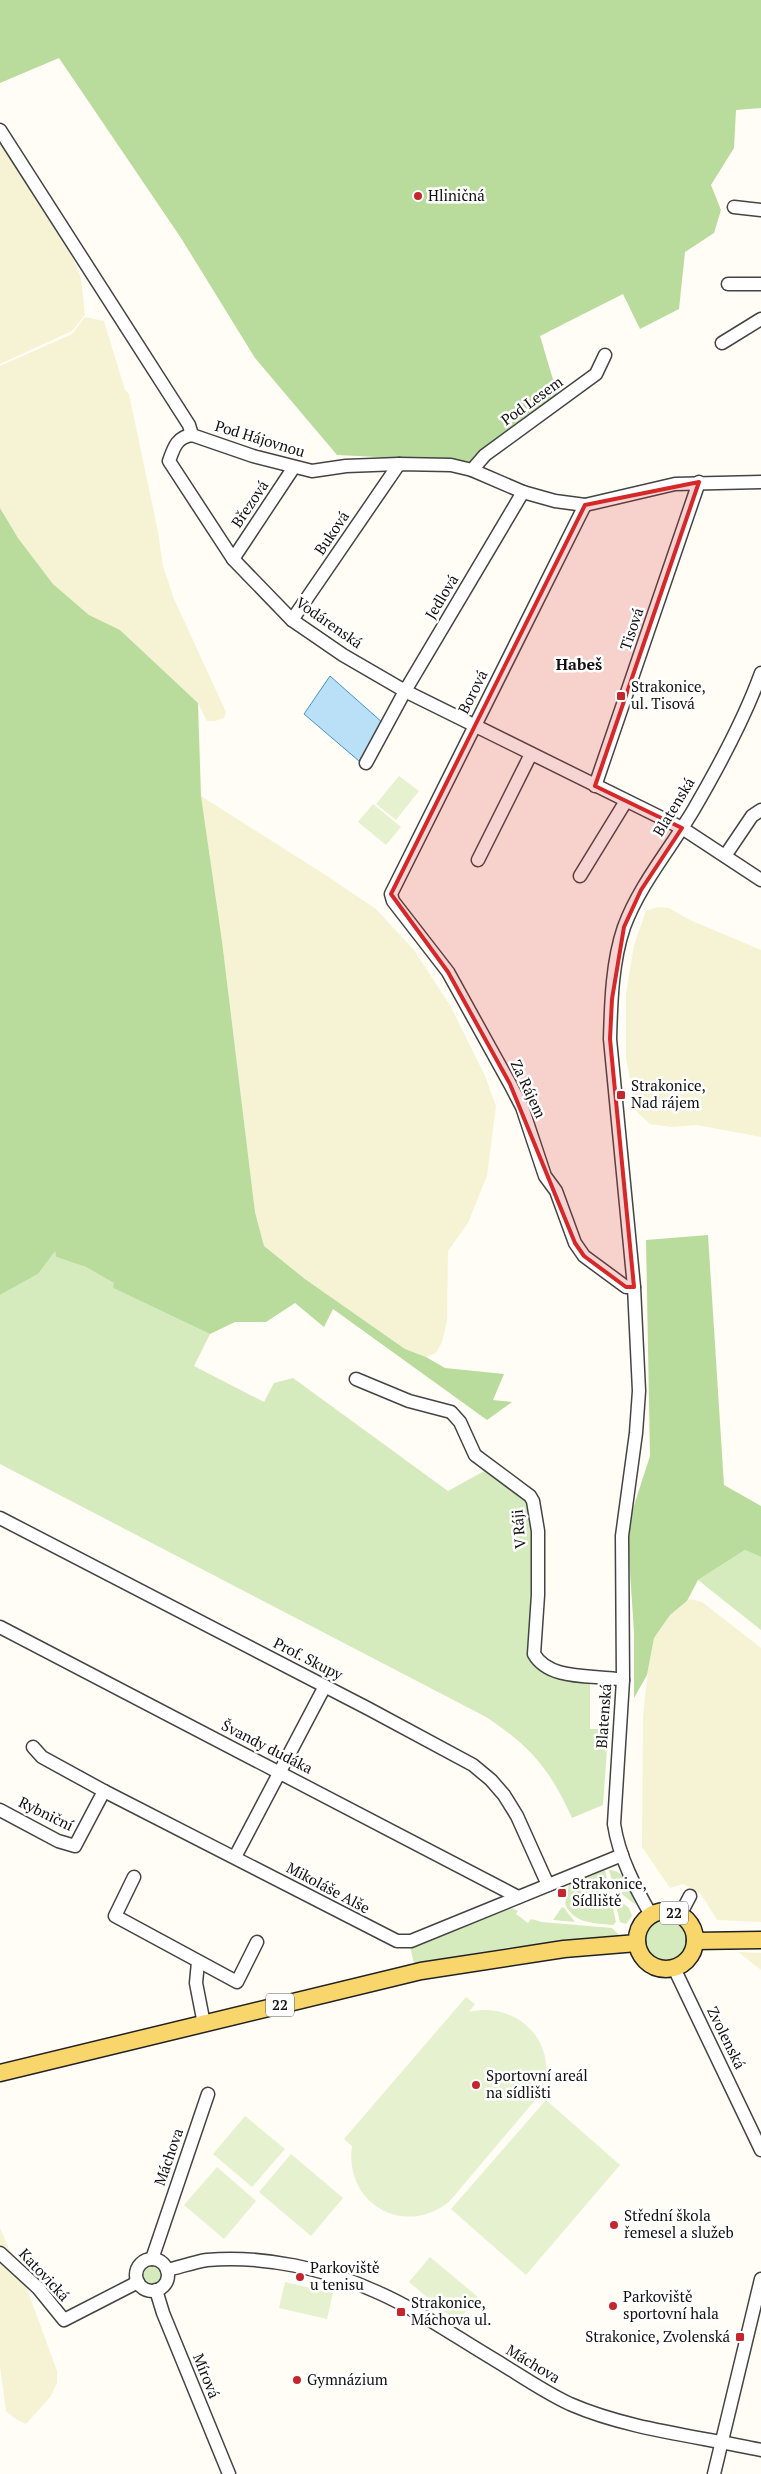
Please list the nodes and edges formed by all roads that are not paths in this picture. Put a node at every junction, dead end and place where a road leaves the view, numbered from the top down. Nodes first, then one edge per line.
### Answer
1 (0, 130) edge
2 (734, 207) dead end
3 (761, 210) edge
4 (728, 284) dead end
5 (761, 284) edge
6 (761, 319) edge
7 (722, 343) dead end
8 (605, 355) dead end
9 (192, 435) junction
10 (399, 464) junction
11 (294, 467) junction
12 (472, 470) junction
13 (699, 482) junction
14 (761, 482) edge
15 (523, 492) junction
16 (585, 506) junction
17 (233, 559) junction
18 (292, 620) junction
19 (761, 673) edge
20 (405, 691) junction
21 (474, 725) junction
22 (531, 754) junction
23 (366, 763) dead end
24 (595, 786) junction
25 (626, 801) junction
26 (761, 810) edge
27 (682, 828) junction
28 (725, 856) junction
29 (478, 860) dead end
30 (580, 876) dead end
31 (761, 880) edge
32 (391, 894) joint
33 (634, 1287) junction
34 (356, 1379) dead end
35 (0, 1518) edge
36 (0, 1627) edge
37 (623, 1680) junction
38 (325, 1686) junction
39 (33, 1747) dead end
40 (280, 1772) junction
41 (104, 1790) junction
42 (0, 1810) edge
43 (622, 1855) junction
44 (235, 1858) junction
45 (134, 1877) dead end
46 (548, 1885) junction
47 (690, 1896) dead end
48 (518, 1897) junction
49 (680, 1915) junction
50 (651, 1916) junction
51 (761, 1940) edge
52 (695, 1941) junction
53 (257, 1942) dead end
54 (637, 1943) junction
55 (198, 1962) junction
56 (674, 1968) junction
57 (204, 2024) junction
58 (0, 2072) edge
59 (208, 2094) dead end
60 (761, 2150) edge
61 (0, 2253) edge
62 (152, 2259) junction
63 (167, 2270) junction
64 (761, 2279) edge
65 (138, 2282) junction
66 (156, 2290) junction
67 (720, 2441) junction
68 (761, 2450) edge
69 (229, 2474) edge
70 (714, 2474) edge

1 - 9 street, Pod Hájovnou
2 - 3 street
4 - 5 street
6 - 7 street
8 - 12 street, Pod Lesem
9 - 11 street, Pod Hájovnou
9 - 17 street, Vodárenská
10 - 11 street, Pod Hájovnou
10 - 12 street, Pod Hájovnou
10 - 18 street, Buková
11 - 17 street, Březová
12 - 15 street, Pod Hájovnou
13 - 14 street, Pod Hájovnou
13 - 16 street, Pod Hájovnou
13 - 24 street, Tisová
15 - 16 street, Pod Hájovnou
15 - 20 street, Jedlová
16 - 21 street, Borová
17 - 18 street, Vodárenská
18 - 20 street, Vodárenská
19 - 27 street, Blatenská
20 - 21 street, Vodárenská
20 - 23 street, Jedlová
21 - 22 street, Vodárenská
21 - 32 street, Borová
22 - 24 street, Vodárenská
22 - 29 street
24 - 25 street, Vodárenská
25 - 27 street, Vodárenská
25 - 30 street
26 - 28 street
27 - 28 street, Vodárenská
27 - 33 street, Blatenská
28 - 31 street, Vodárenská
32 - 33 street, Za Rájem
33 - 37 street, Blatenská
34 - 37 street, V Ráji
35 - 38 street, Prof. Skupy
36 - 40 street, Švandy dudáka
37 - 43 street, Blatenská
38 - 40 street
38 - 46 street, Prof. Skupy
39 - 41 street, Mikoláše Alše
40 - 44 street
40 - 48 street, Švandy dudáka
41 - 42 street, Rybniční
41 - 44 street, Mikoláše Alše
43 - 46 street, Mikoláše Alše
43 - 50 street, Blatenská
44 - 48 street, Mikoláše Alše
45 - 55 street
46 - 48 street, Mikoláše Alše
47 - 49 street
49 - 50 main road, 22
49 - 52 main road, 22
50 - 54 main road, 22
51 - 52 main road, 22
52 - 56 main road, 22
53 - 55 street
54 - 56 main road
54 - 57 main road, 22
55 - 57 street
56 - 60 street, Zvolenská
57 - 58 main road, 22
59 - 62 street, Máchova
61 - 65 street, Katovická
62 - 63 street
62 - 65 street
63 - 66 street
63 - 67 street, Máchova
64 - 67 street
65 - 66 street
66 - 69 street, Mírová
67 - 68 street, Máchova
67 - 70 street

